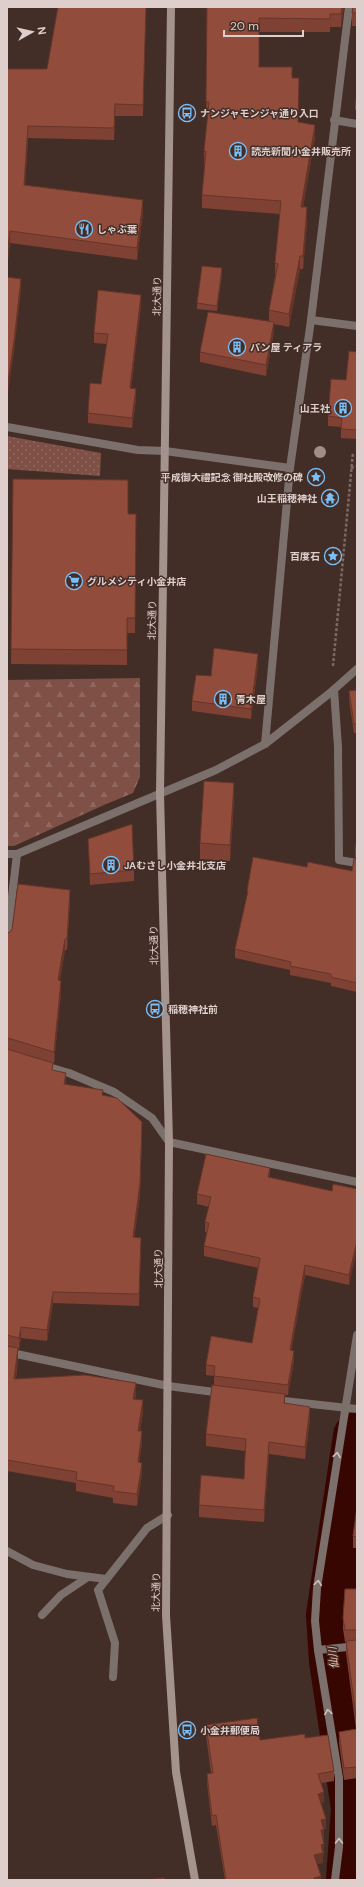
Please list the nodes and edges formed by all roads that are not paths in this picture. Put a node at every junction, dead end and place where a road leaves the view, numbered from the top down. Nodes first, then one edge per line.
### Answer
1 (171, 7) edge
2 (349, 7) edge
3 (334, 120) junction
4 (357, 124) edge
5 (311, 320) junction
6 (357, 326) edge
7 (7, 427) edge
8 (165, 451) junction
9 (290, 468) junction
10 (357, 669) edge
11 (332, 691) junction
12 (265, 744) junction
13 (160, 794) junction
14 (7, 854) edge
15 (17, 854) junction
16 (357, 864) edge
17 (7, 939) edge
18 (34, 1063) edge
19 (169, 1142) junction
20 (357, 1182) edge
21 (357, 1335) edge
22 (7, 1352) edge
23 (168, 1386) junction
24 (229, 1394) edge
25 (268, 1399) edge
26 (351, 1409) edge
27 (168, 1515) junction
28 (7, 1551) edge
29 (88, 1577) junction
30 (106, 1579) junction
31 (42, 1615) dead end
32 (357, 1646) edge
33 (318, 1650) junction
34 (113, 1677) dead end
35 (195, 1880) edge
36 (335, 1880) edge

1 - 8 street, 北大通り
2 - 3 street
3 - 4 street
3 - 5 street
5 - 6 street
5 - 9 street
7 - 8 street
8 - 9 street
8 - 13 street, 北大通り
9 - 12 street
10 - 11 street
11 - 12 street
11 - 16 street
12 - 13 street
13 - 15 street
13 - 19 street, 北大通り
14 - 15 street
15 - 17 street
18 - 19 street
19 - 20 street
19 - 23 street, 北大通り
21 - 26 street
22 - 23 street
23 - 24 street
23 - 27 street, 北大通り
25 - 26 street
33 -> 26 street
27 - 30 street
27 - 35 street, 北大通り
28 - 29 street
29 - 30 street
29 - 31 street
30 - 34 street
32 - 33 street
36 -> 33 street

